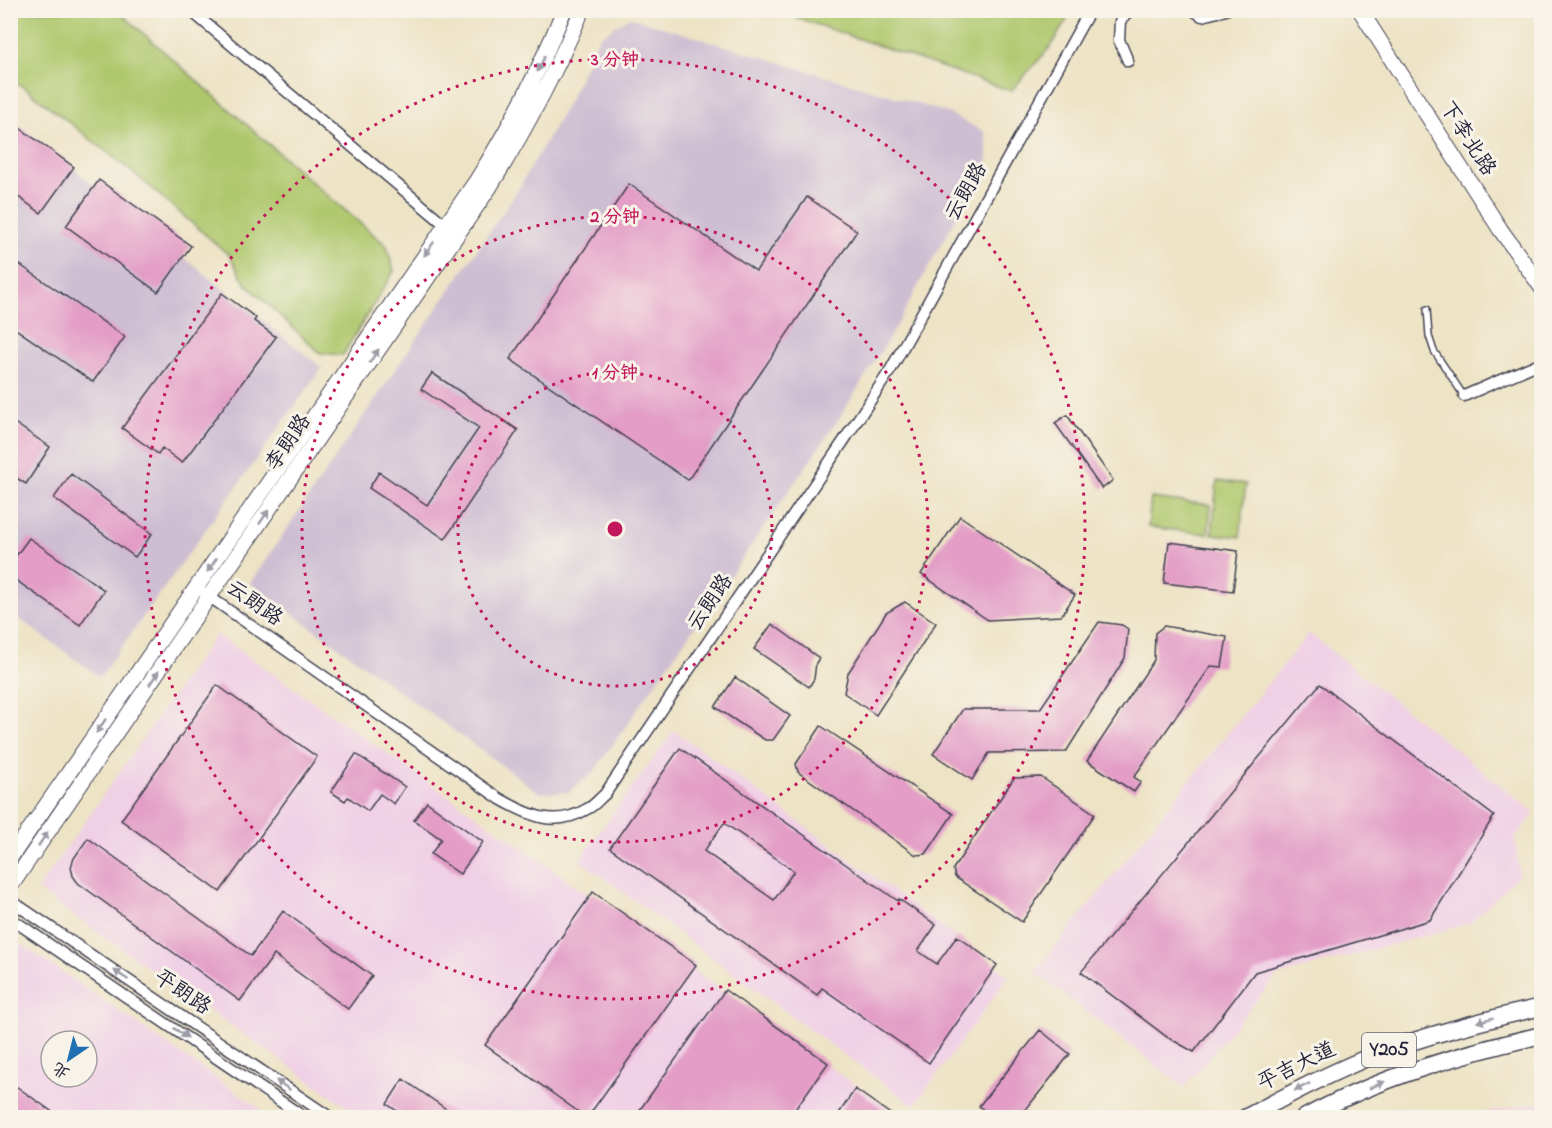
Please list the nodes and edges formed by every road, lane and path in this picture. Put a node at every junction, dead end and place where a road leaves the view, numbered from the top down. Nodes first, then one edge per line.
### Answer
1 (190, 10) edge
2 (564, 10) edge
3 (582, 10) edge
4 (1090, 10) edge
5 (1130, 10) edge
6 (1193, 10) edge
7 (1226, 10) edge
8 (1360, 10) edge
9 (1128, 61) dead end
10 (452, 230) junction
11 (1542, 288) edge
12 (1427, 309) dead end
13 (1542, 362) edge
14 (1464, 396) joint
15 (196, 588) junction
16 (209, 597) junction
17 (10, 858) edge
18 (10, 887) edge
19 (10, 900) edge
20 (10, 918) edge
21 (1542, 1007) edge
22 (1542, 1035) edge
23 (305, 1118) edge
24 (331, 1118) edge
25 (1245, 1118) edge
26 (1304, 1118) edge

1 - 10 street
2 -> 10 street, 李朗路
3 - 10 street, 李朗路
4 - 16 street, 云朗路
5 - 9 street
6 - 7 street
8 - 11 street, 下李北路
10 -> 15 street, 李朗路
16 -> 10 street, 李朗路
12 - 14 lane
13 - 14 street
15 - 16 street, 云朗路
15 -> 17 street, 李朗路
18 -> 16 street, 李朗路
24 -> 19 street, 平朗路
20 -> 23 street, 平朗路
21 -> 25 main road, 平吉大道 / Y205
26 -> 22 main road, Y205

